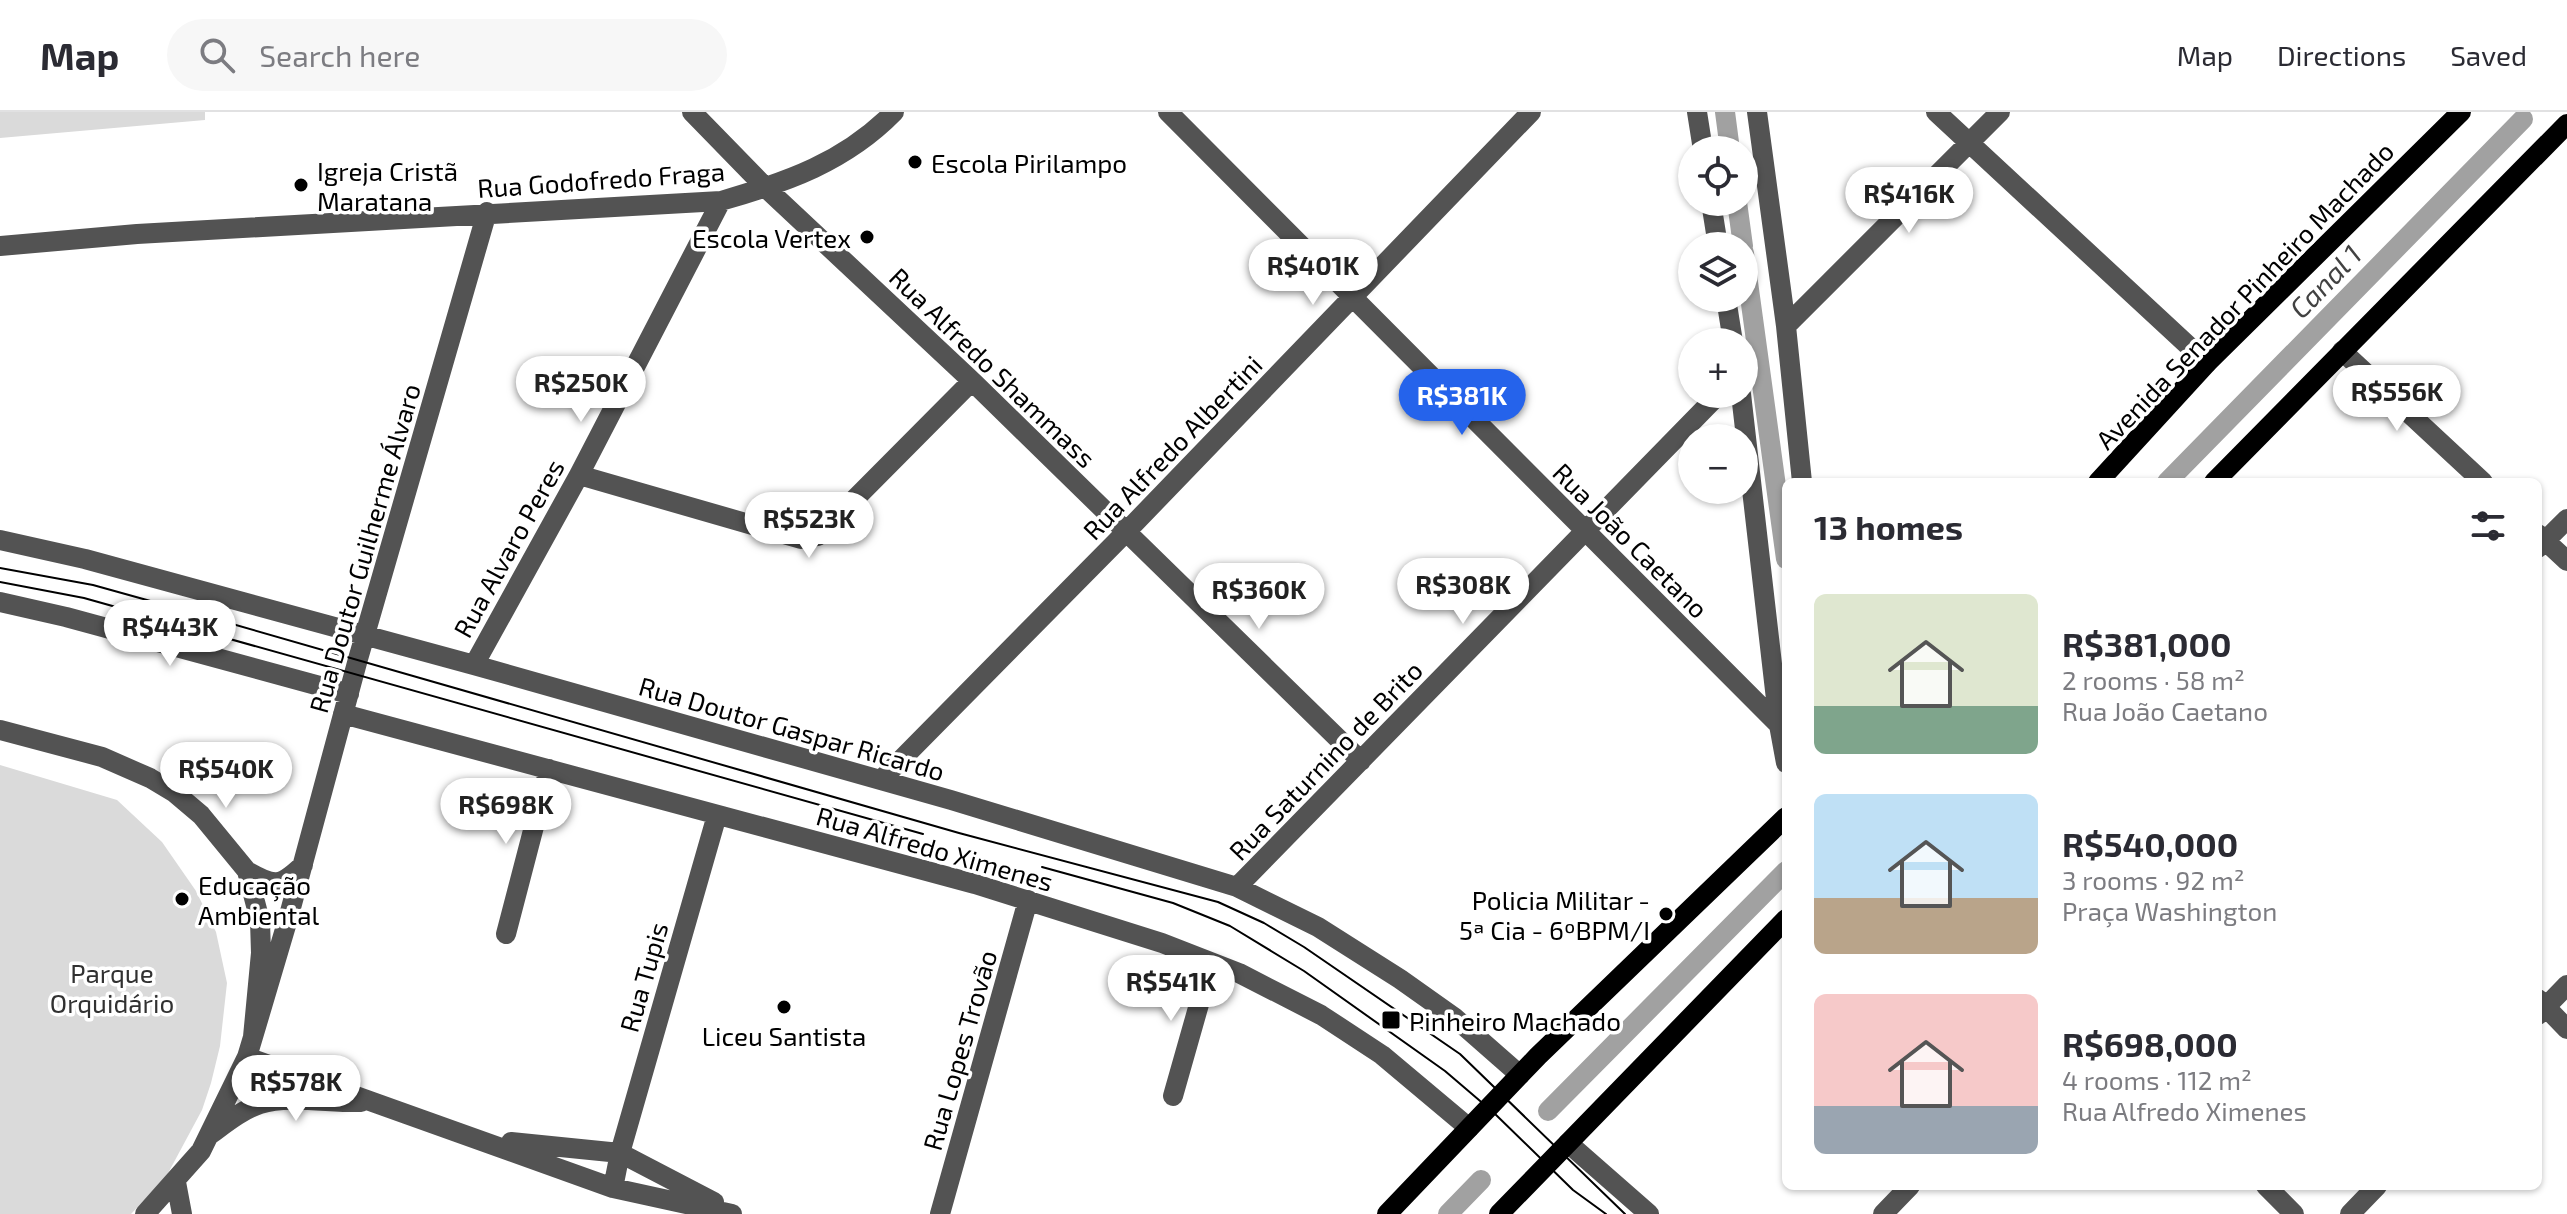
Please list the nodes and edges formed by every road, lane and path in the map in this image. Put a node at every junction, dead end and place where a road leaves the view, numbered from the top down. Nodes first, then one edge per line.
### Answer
1 (692, 112) edge
2 (894, 112) edge
3 (1168, 112) edge
4 (1531, 112) edge
5 (1697, 112) edge
6 (1757, 112) edge
7 (1936, 112) edge
8 (2000, 112) edge
9 (2461, 112) edge
10 (2567, 124) edge
11 (1701, 136) edge
12 (1969, 143) junction
13 (766, 188) junction
14 (721, 201) junction
15 (487, 212) junction
16 (0, 246) edge
17 (1353, 297) junction
18 (1786, 326) junction
19 (2342, 351) junction
20 (2207, 363) junction
21 (972, 381) junction
22 (1705, 408) edge
23 (1743, 408) edge
24 (579, 475) junction
25 (1802, 478) edge
26 (2102, 478) edge
27 (2218, 478) edge
28 (2479, 478) edge
29 (2567, 519) edge
30 (1586, 531) junction
31 (1126, 532) junction
32 (2542, 539) edge
33 (0, 540) edge
34 (2542, 542) edge
35 (2567, 561) edge
36 (0, 602) edge
37 (365, 635) junction
38 (1778, 639) edge
39 (474, 665) junction
40 (346, 704) junction
41 (1782, 728) edge
42 (0, 730) edge
43 (1361, 761) junction
44 (549, 769) junction
45 (881, 780) junction
46 (717, 815) junction
47 (1782, 821) edge
48 (303, 865) junction
49 (247, 871) junction
50 (1237, 887) junction
51 (1028, 900) junction
52 (1782, 923) edge
53 (506, 934) dead end
54 (1211, 962) junction
55 (2567, 985) edge
56 (2542, 1006) edge
57 (2542, 1008) edge
58 (2567, 1029) edge
59 (250, 1047) junction
60 (1520, 1075) junction
61 (1173, 1096) dead end
62 (377, 1102) junction
63 (1469, 1128) junction
64 (211, 1134) junction
65 (483, 1140) junction
66 (1568, 1143) junction
67 (620, 1153) junction
68 (176, 1182) junction
69 (613, 1188) junction
70 (1906, 1190) edge
71 (2270, 1190) edge
72 (2373, 1190) edge
73 (145, 1214) edge
74 (182, 1214) edge
75 (734, 1214) edge
76 (940, 1214) edge
77 (1387, 1214) edge
78 (1499, 1214) edge
79 (1649, 1214) edge
80 (1883, 1214) edge
81 (2294, 1214) edge
82 (2350, 1214) edge

1 - 13 street, Rua Alfredo Shammass
2 - 13 street, Rua Godofredo Fraga
3 - 17 street, Rua João Caetano
4 - 17 street, Rua Alfredo Albertini
5 - 11 street
6 - 18 street
7 - 12 street
8 - 12 street
9 - 20 main road, Avenida Senador Pinheiro Machado
10 - 19 main road
12 - 18 street
12 - 20 street
13 - 14 street, Rua Godofredo Fraga
13 - 21 street, Rua Alfredo Shammass
14 - 15 street, Rua Godofredo Fraga
14 - 24 street, Rua Alvaro Peres
15 - 16 street, Rua Godofredo Fraga
15 - 37 street, Rua Doutor Guilherme Álvaro
17 - 30 street, Rua João Caetano
17 - 31 street, Rua Alfredo Albertini
18 - 25 street
19 - 27 main road
19 - 28 street
20 - 26 main road, Avenida Senador Pinheiro Machado
21 - 24 street
21 - 31 street, Rua Alfredo Shammass
22 - 30 street, Rua Saturnino de Brito
23 - 38 street
24 - 39 street, Rua Alvaro Peres
29 - 32 street
30 - 41 street, Rua João Caetano
30 - 43 street, Rua Saturnino de Brito
31 - 43 street, Rua Alfredo Shammass
31 - 45 street, Rua Alfredo Albertini
33 - 37 street, Rua Doutor Gaspar Ricardo
34 - 35 street
36 - 40 street, Rua Alfredo Ximenes
37 - 39 street, Rua Doutor Gaspar Ricardo
37 - 40 street, Rua Doutor Guilherme Álvaro
38 - 41 street
39 - 45 street, Rua Doutor Gaspar Ricardo
40 - 44 street, Rua Alfredo Ximenes
40 - 48 street, Rua Doutor Guilherme Álvaro
42 - 49 street
43 - 50 street, Rua Saturnino de Brito
44 - 46 street, Rua Alfredo Ximenes
44 - 53 street
45 - 50 street, Rua Doutor Gaspar Ricardo
46 - 51 street, Rua Alfredo Ximenes
46 - 67 street, Rua Tupis
47 - 60 main road
48 - 49 street
48 - 59 street, Rua Doutor Guilherme Álvaro
49 - 59 street
50 - 60 street, Rua Doutor Gaspar Ricardo
51 - 54 street, Rua Alfredo Ximenes
51 - 76 street, Rua Lopes Trovão
52 - 66 main road
54 - 61 street
54 - 63 street, Rua Alfredo Ximenes
55 - 56 street
57 - 58 street
59 - 62 street
59 - 64 street
60 - 63 main road
62 - 64 street
62 - 65 street
63 - 77 main road
64 - 68 street
65 - 67 street
65 - 69 street
66 - 78 main road
66 - 79 street
67 - 69 street, Rua Tupis
67 - 75 street
68 - 73 street
68 - 74 street
69 - 75 street
70 - 80 street
71 - 81 street
72 - 82 street

